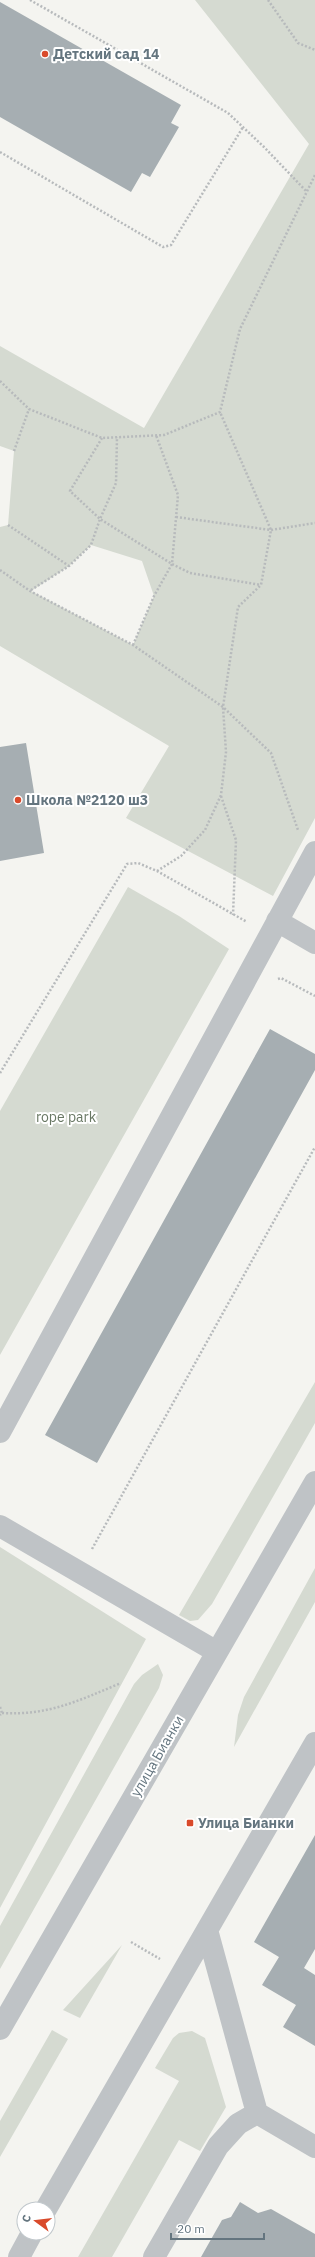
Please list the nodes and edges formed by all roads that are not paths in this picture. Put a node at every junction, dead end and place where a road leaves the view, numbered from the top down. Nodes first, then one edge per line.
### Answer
1 (315, 852) edge
2 (277, 921) junction
3 (315, 943) edge
4 (0, 1432) edge
5 (315, 1482) edge
6 (0, 1526) edge
7 (217, 1652) junction
8 (315, 1743) edge
9 (208, 1930) junction
10 (0, 2030) edge
11 (256, 2113) junction
12 (315, 2147) edge
13 (51, 2201) edge
14 (28, 2241) edge
15 (19, 2257) edge
16 (154, 2257) edge

1 - 2 street
2 - 3 street
2 - 4 street
5 - 7 street, улица Бианки
6 - 7 street
7 - 10 street, улица Бианки
8 - 9 street
9 - 11 street
9 - 13 street
11 - 12 street
11 - 16 street
14 - 15 street

